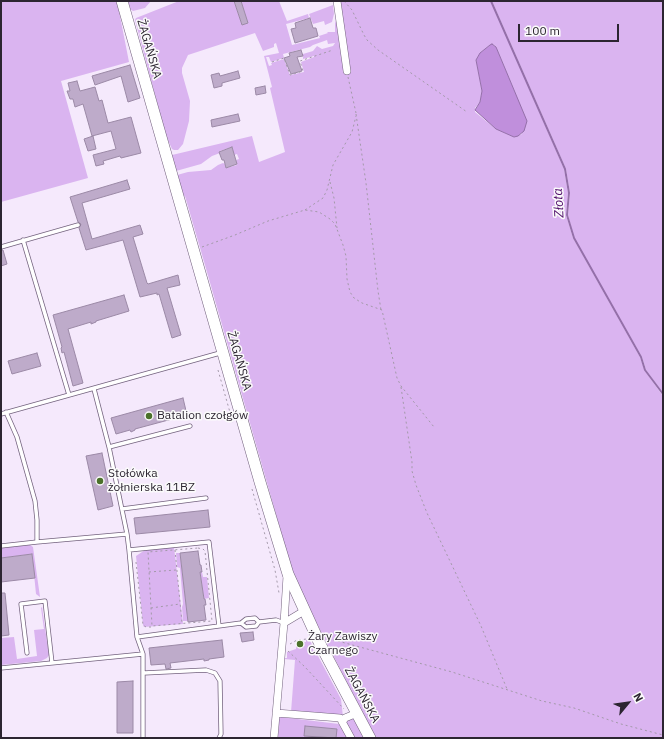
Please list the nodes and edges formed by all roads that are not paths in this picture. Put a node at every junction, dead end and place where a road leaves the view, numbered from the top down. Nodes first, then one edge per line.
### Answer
1 (122, 1) edge
2 (336, 1) edge
3 (347, 71) road end
4 (78, 225) dead end
5 (23, 240) junction
6 (1, 247) edge
7 (223, 352) junction
8 (94, 389) junction
9 (69, 395) junction
10 (6, 412) junction
11 (1, 414) edge
12 (190, 426) dead end
13 (108, 447) junction
14 (206, 498) dead end
15 (122, 509) junction
16 (127, 534) junction
17 (37, 542) junction
18 (1, 546) edge
19 (129, 550) junction
20 (288, 574) junction
21 (304, 611) junction
22 (259, 622) junction
23 (241, 623) junction
24 (284, 623) junction
25 (219, 626) junction
26 (137, 637) junction
27 (27, 653) dead end
28 (143, 654) junction
29 (52, 663) junction
30 (1, 668) edge
31 (144, 673) junction
32 (276, 713) junction
33 (356, 713) junction
34 (344, 719) junction
35 (143, 738) edge
36 (220, 738) edge
37 (274, 738) edge
38 (351, 738) edge
39 (370, 738) edge

1 - 7 main road, ŻAGAŃSKA
2 - 3 street
4 - 5 lane
5 - 6 lane
5 - 9 lane
7 - 8 lane
7 - 20 main road, ŻAGAŃSKA
8 - 9 lane
8 - 13 lane
9 - 10 lane
10 - 11 lane
10 - 17 lane
12 - 13 lane
13 - 15 lane
14 - 15 lane
15 - 16 lane
16 - 17 lane
16 - 19 lane
17 - 18 lane
19 - 25 lane
19 - 26 lane
20 - 21 main road, ŻAGAŃSKA
20 - 24 street
21 - 24 street
21 - 33 main road, ŻAGAŃSKA
22 - 23 lane
22 - 23 lane
22 - 24 lane
23 - 25 lane
24 - 32 street
25 - 26 lane
26 - 28 lane
27 - 29 lane
28 - 29 lane
28 - 31 lane
29 - 30 lane
31 - 35 lane
31 - 36 lane
32 - 34 street
32 - 37 street
33 - 34 street
33 - 39 main road, ŻAGAŃSKA
34 - 38 street

